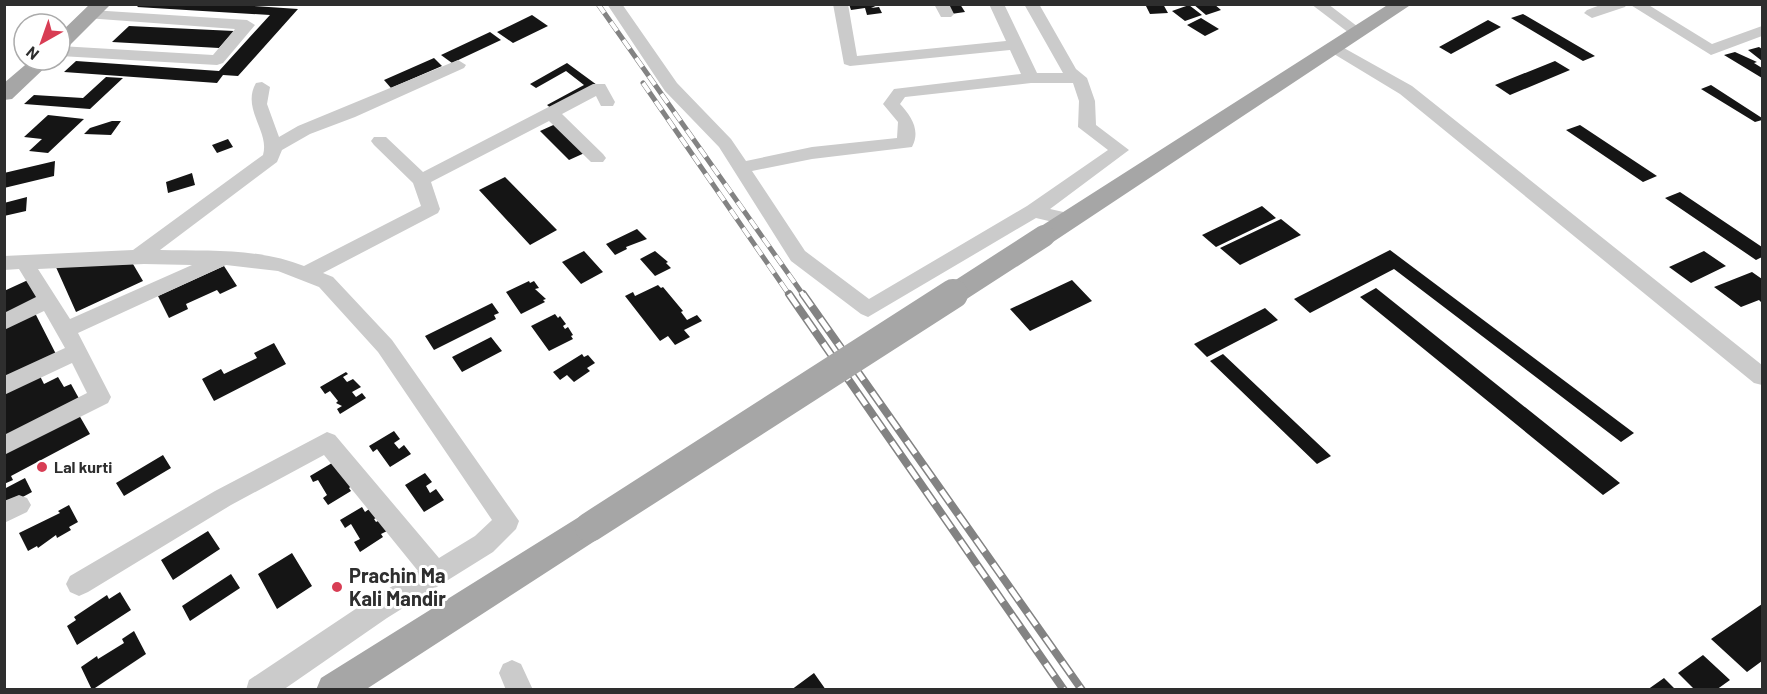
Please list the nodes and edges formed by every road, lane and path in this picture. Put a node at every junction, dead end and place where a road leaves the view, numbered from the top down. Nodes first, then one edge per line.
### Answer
1 (614, 4) edge
2 (840, 4) edge
3 (996, 4) edge
4 (1031, 4) edge
5 (1318, 4) edge
6 (1402, 4) edge
7 (1620, 4) edge
8 (1636, 4) edge
9 (93, 8) edge
10 (1592, 13) dead end
11 (72, 21) edge
12 (72, 31) edge
13 (1762, 31) edge
14 (1358, 33) junction
15 (1017, 45) junction
16 (1335, 48) junction
17 (72, 52) edge
18 (458, 65) dead end
19 (29, 72) edge
20 (1031, 78) junction
21 (1079, 78) junction
22 (262, 87) dead end
23 (4, 94) edge
24 (607, 102) dead end
25 (551, 112) junction
26 (380, 141) dead end
27 (274, 147) junction
28 (597, 158) dead end
29 (741, 168) junction
30 (421, 180) junction
31 (1039, 224) junction
32 (138, 257) junction
33 (224, 258) junction
34 (14, 263) edge
35 (305, 274) junction
36 (48, 300) junction
37 (4, 322) edge
38 (66, 330) junction
39 (78, 351) junction
40 (1762, 377) edge
41 (4, 386) edge
42 (4, 446) edge
43 (436, 573) junction
44 (79, 584) dead end
45 (259, 690) edge
46 (333, 690) edge

1 - 29 street
2 - 15 street
3 - 15 street
4 - 21 street
5 - 14 street
6 - 14 main road
7 - 10 street
8 - 13 street
9 - 11 main road
9 - 12 main road
9 - 17 street
14 - 16 main road
15 - 20 street
16 - 31 main road
16 - 40 street
18 - 27 street
19 - 23 main road
20 - 21 street
20 - 29 street
21 - 31 street
22 - 27 street
24 - 25 street
25 - 28 street
25 - 30 street
26 - 30 street
27 - 32 street
29 - 31 street
30 - 35 street
31 - 46 main road, bridge
32 - 33 street
32 - 34 street
33 - 35 street
33 - 38 street
34 - 36 street
35 - 43 street
36 - 37 street
36 - 38 street
38 - 39 street
39 - 41 street
39 - 42 street
43 - 44 street
43 - 45 street

